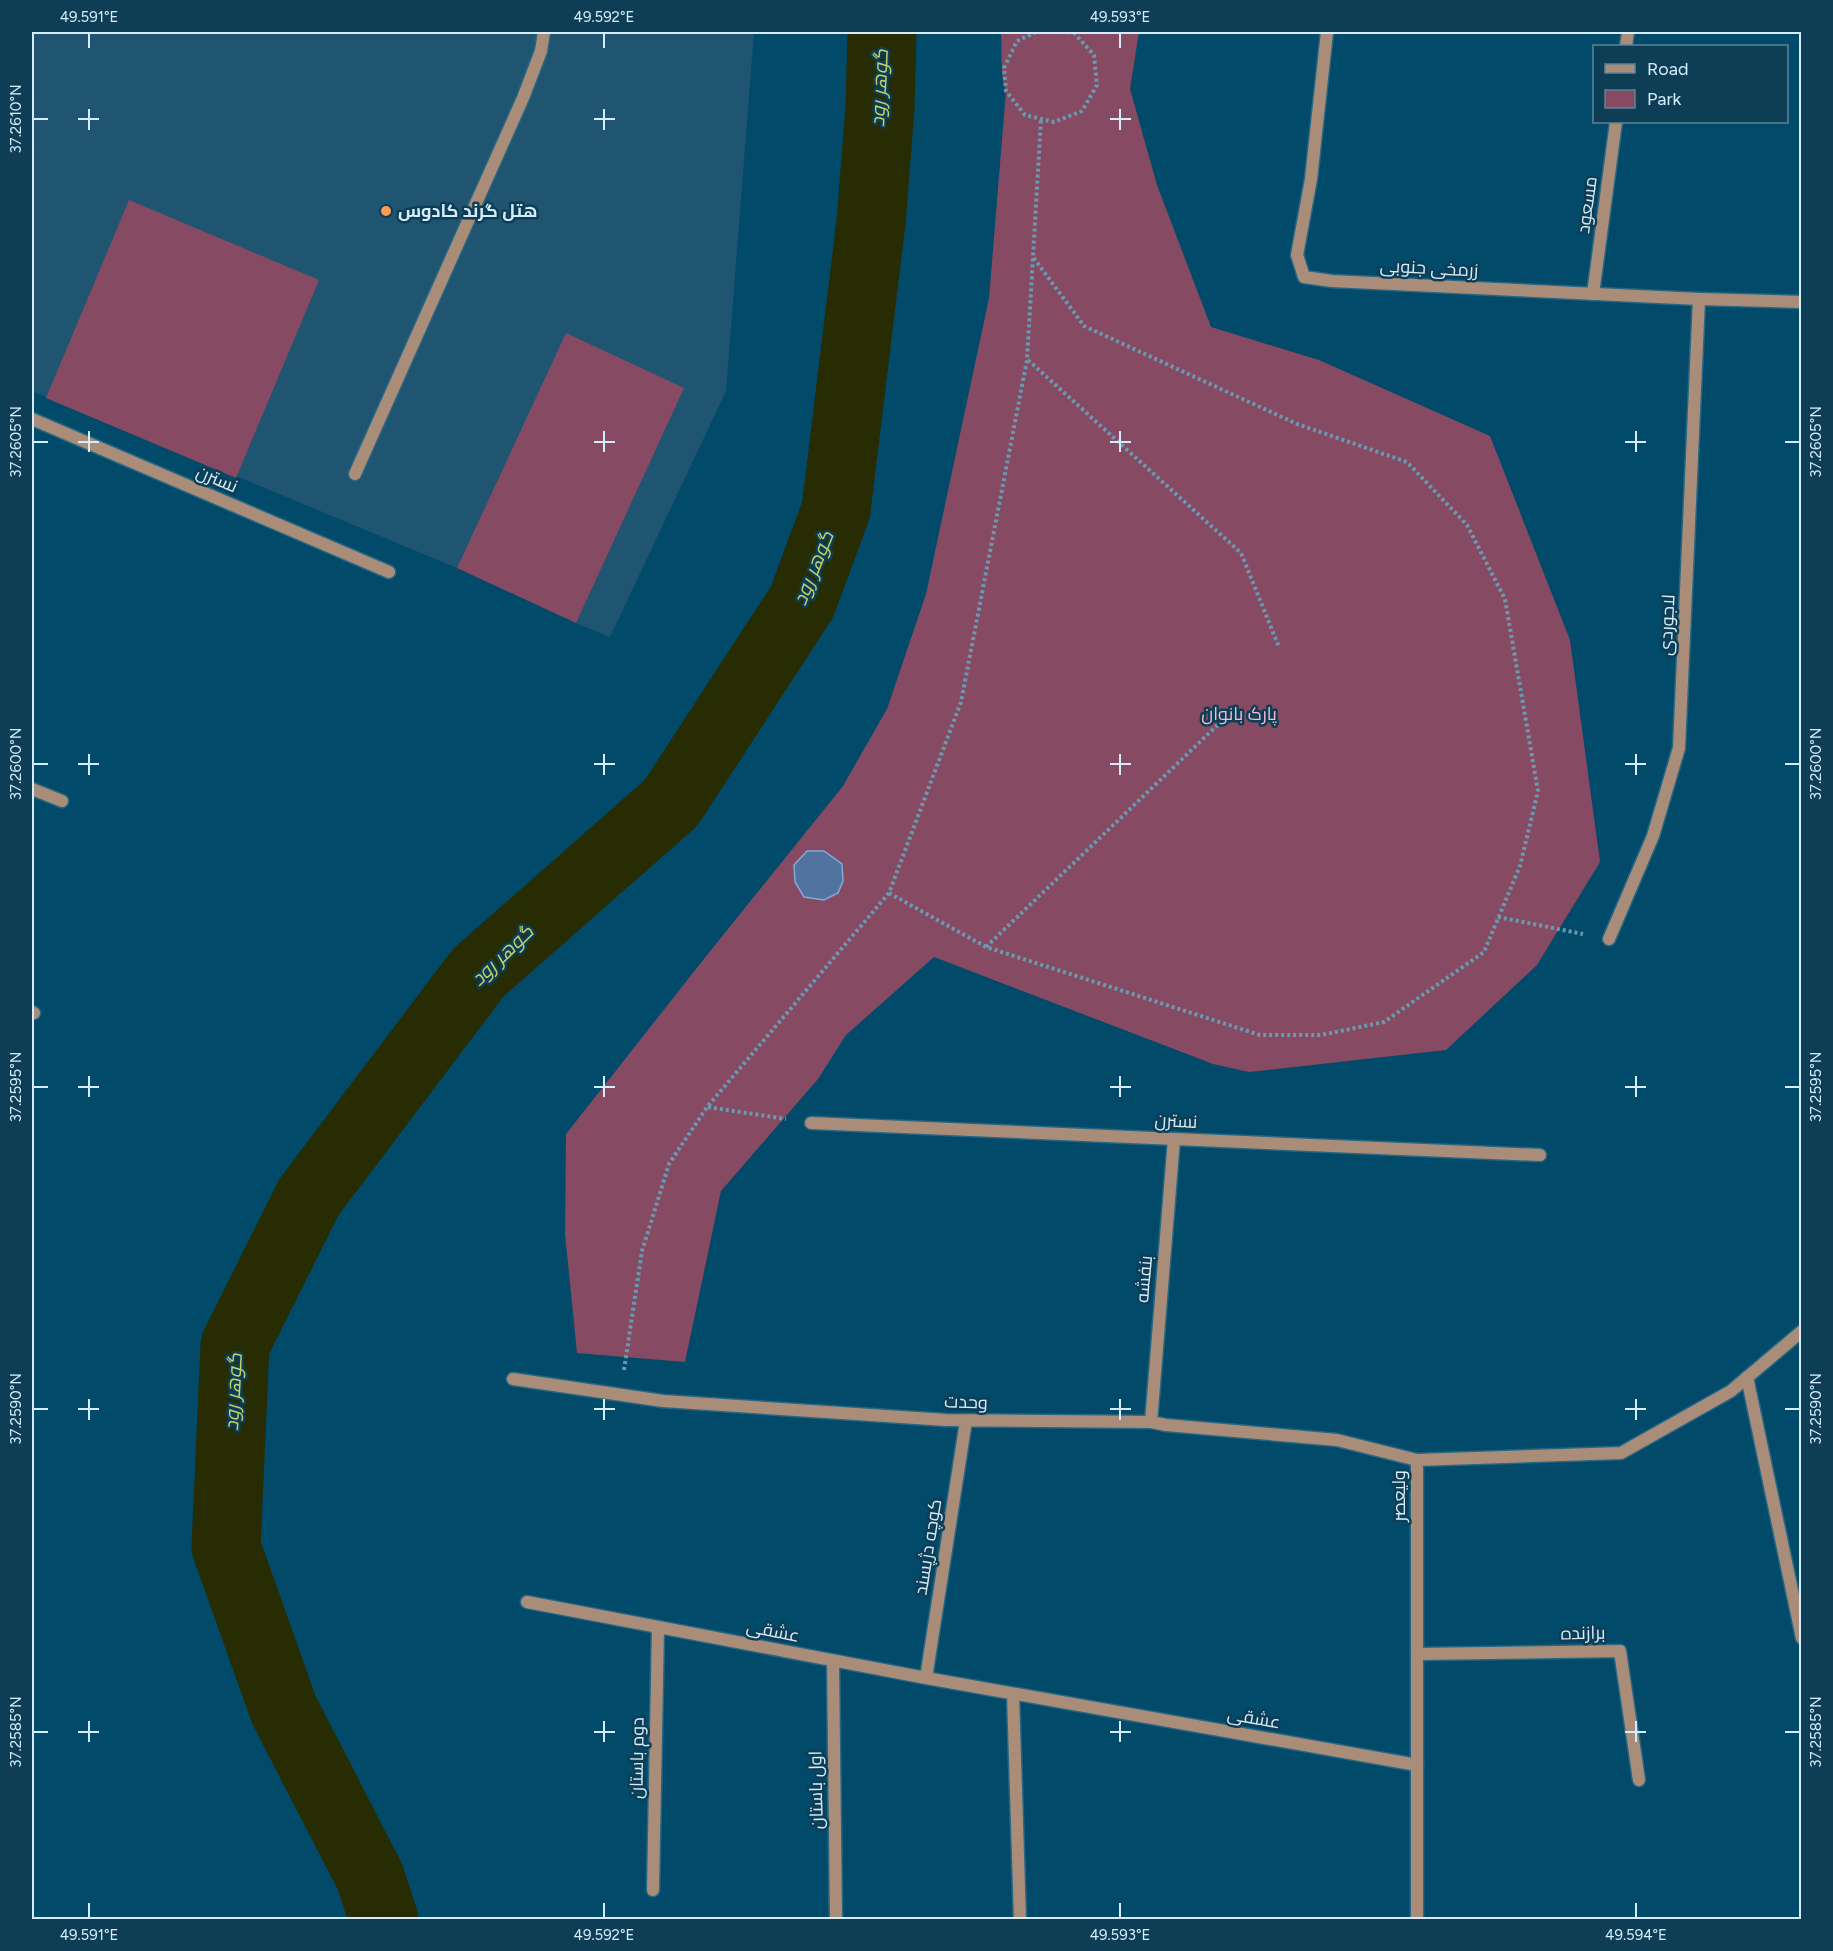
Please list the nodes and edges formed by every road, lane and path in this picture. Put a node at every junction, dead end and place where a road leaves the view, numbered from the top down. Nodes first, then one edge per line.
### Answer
1 (544, 32) edge
2 (1036, 32) edge
3 (1066, 32) edge
4 (1327, 32) edge
5 (1041, 118) junction
6 (1616, 123) edge
7 (1033, 257) junction
8 (1593, 294) junction
9 (1699, 299) junction
10 (1802, 302) edge
11 (1027, 360) junction
12 (32, 419) edge
13 (355, 474) dead end
14 (389, 572) dead end
15 (1279, 647) dead end
16 (1228, 715) dead end
17 (32, 789) edge
18 (62, 801) dead end
19 (889, 893) junction
20 (1498, 916) junction
21 (1609, 939) joint
22 (986, 948) junction
23 (707, 1107) junction
24 (811, 1123) joint
25 (1174, 1139) junction
26 (1540, 1155) dead end
27 (1802, 1331) edge
28 (1747, 1377) junction
29 (513, 1379) dead end
30 (620, 1395) junction
31 (966, 1421) junction
32 (1151, 1422) junction
33 (1417, 1460) junction
34 (527, 1602) dead end
35 (658, 1627) junction
36 (1802, 1638) edge
37 (1417, 1654) junction
38 (833, 1661) junction
39 (926, 1678) junction
40 (1013, 1694) junction
41 (1417, 1766) junction
42 (1639, 1780) dead end
43 (653, 1890) dead end
44 (836, 1920) edge
45 (1020, 1920) edge
46 (1417, 1920) edge

1 - 13 street
2 - 5 path
3 - 5 path
4 - 8 street, زرمخی جنوبی
5 - 7 path
6 - 8 street, مسعود
7 - 11 path
7 - 20 path
8 - 9 street, زرمخی جنوبی
9 - 10 street, زرمخی جنوبی
9 - 21 street, لاجوردی
11 - 15 path
11 - 19 path
12 - 14 street, نسترن
16 - 22 path
17 - 18 street
19 - 22 path
19 - 23 path
20 - 21 path
20 - 22 path
23 - 24 path
23 - 30 path
24 - 25 street, نسترن
25 - 26 street, نسترن
25 - 32 street, بنفشه
27 - 28 street, ولیعصر
28 - 33 street, ولیعصر
28 - 36 street
29 - 30 street, وحدت
30 - 31 street, وحدت
31 - 32 street, وحدت
31 - 39 street, کوچه دژپسند
32 - 33 street, وحدت
33 - 37 street, ولیعصر
34 - 35 street, عشقی
35 - 38 street, عشقی
35 - 43 street, دوم باستان
37 - 41 street, ولیعصر
37 - 42 street, برازنده
38 - 39 street, عشقی
38 - 44 street, اول باستان
39 - 40 street, عشقی
40 - 41 street, عشقی
40 - 45 street
41 - 46 street, ولیعصر

